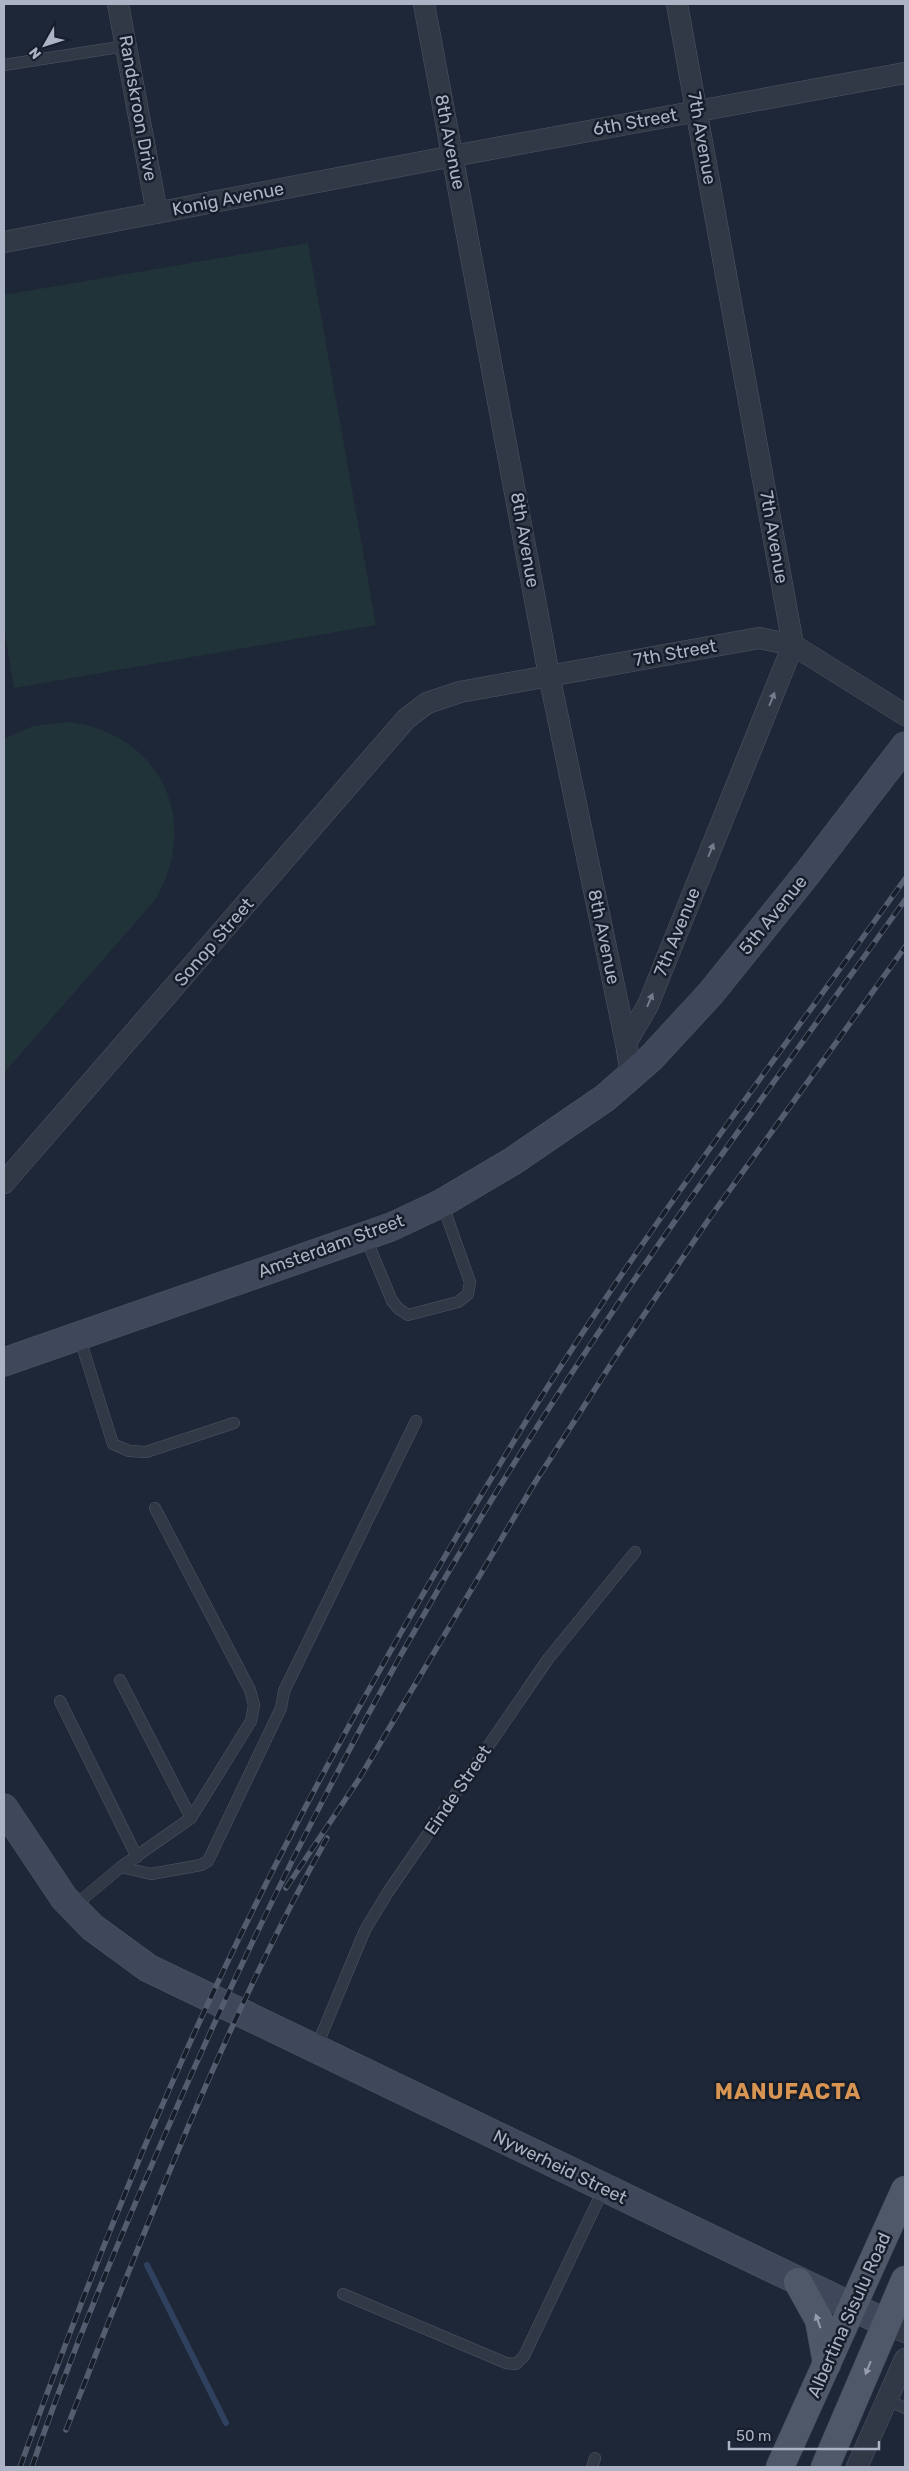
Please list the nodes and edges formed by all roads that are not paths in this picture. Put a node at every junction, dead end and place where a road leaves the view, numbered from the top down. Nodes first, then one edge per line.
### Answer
1 (118, 4) edge
2 (424, 4) edge
3 (676, 4) edge
4 (126, 46) junction
5 (4, 65) edge
6 (905, 73) edge
7 (697, 111) junction
8 (452, 156) junction
9 (157, 213) junction
10 (4, 242) edge
11 (793, 646) junction
12 (549, 675) junction
13 (427, 703) joint
14 (905, 716) edge
15 (905, 746) edge
16 (626, 1043) junction
17 (631, 1075) junction
18 (4, 1184) edge
19 (442, 1203) junction
20 (364, 1236) junction
21 (79, 1336) junction
22 (4, 1362) edge
23 (416, 1421) dead end
24 (234, 1423) dead end
25 (155, 1508) dead end
26 (635, 1552) dead end
27 (120, 1680) dead end
28 (60, 1701) dead end
29 (4, 1808) edge
30 (192, 1818) junction
31 (4, 1825) edge
32 (136, 1857) junction
33 (121, 1867) junction
34 (69, 1903) junction
35 (316, 2048) junction
36 (604, 2188) junction
37 (905, 2190) edge
38 (905, 2280) edge
39 (798, 2282) junction
40 (342, 2294) dead end
41 (852, 2307) junction
42 (896, 2327) edge
43 (905, 2359) edge
44 (827, 2364) junction
45 (896, 2404) edge
46 (780, 2467) edge
47 (825, 2467) edge
48 (857, 2467) edge

1 - 4 street, Randskroon Drive
2 - 8 street, 8th Avenue
3 - 7 street, 7th Avenue
4 - 5 lane
4 - 9 street, Randskroon Drive
6 - 7 street, 6th Street
7 - 8 street, 6th Street
7 - 11 street, 7th Avenue
8 - 9 street, Konig Avenue
8 - 12 street, 8th Avenue
9 - 10 street, Konig Avenue
11 - 12 street, 7th Street
11 - 14 street, 7th Street
16 -> 11 street, 7th Avenue
12 - 13 street, 7th Street
12 - 16 street, 8th Avenue
13 - 18 street, Sonop Street
15 - 17 street, 5th Avenue
16 - 17 street, 8th Avenue
17 - 19 street, Amsterdam Street
19 - 20 street, Amsterdam Street
19 - 20 lane
20 - 21 street, Amsterdam Street
21 - 22 street, Amsterdam Street
21 - 24 lane
23 - 33 lane
25 - 30 lane
26 - 35 lane, Einde Street
27 - 30 lane
28 - 32 lane
29 - 34 street
30 - 32 lane
31 - 34 street
32 - 33 lane
33 - 34 lane
34 - 35 street, Nywerheid Street
35 - 36 street, Nywerheid Street
36 - 39 street, Nywerheid Street
36 - 40 lane
37 - 41 main road, Albertina Sisulu Road
38 - 42 main road, Albertina Sisulu Road
39 - 41 street, Nywerheid Street
44 -> 39 main road
41 - 42 street, Nywerheid Street
41 - 44 main road, Albertina Sisulu Road
42 -> 47 main road, Albertina Sisulu Road
43 - 45 street
44 - 46 main road, Albertina Sisulu Road
45 - 48 street

